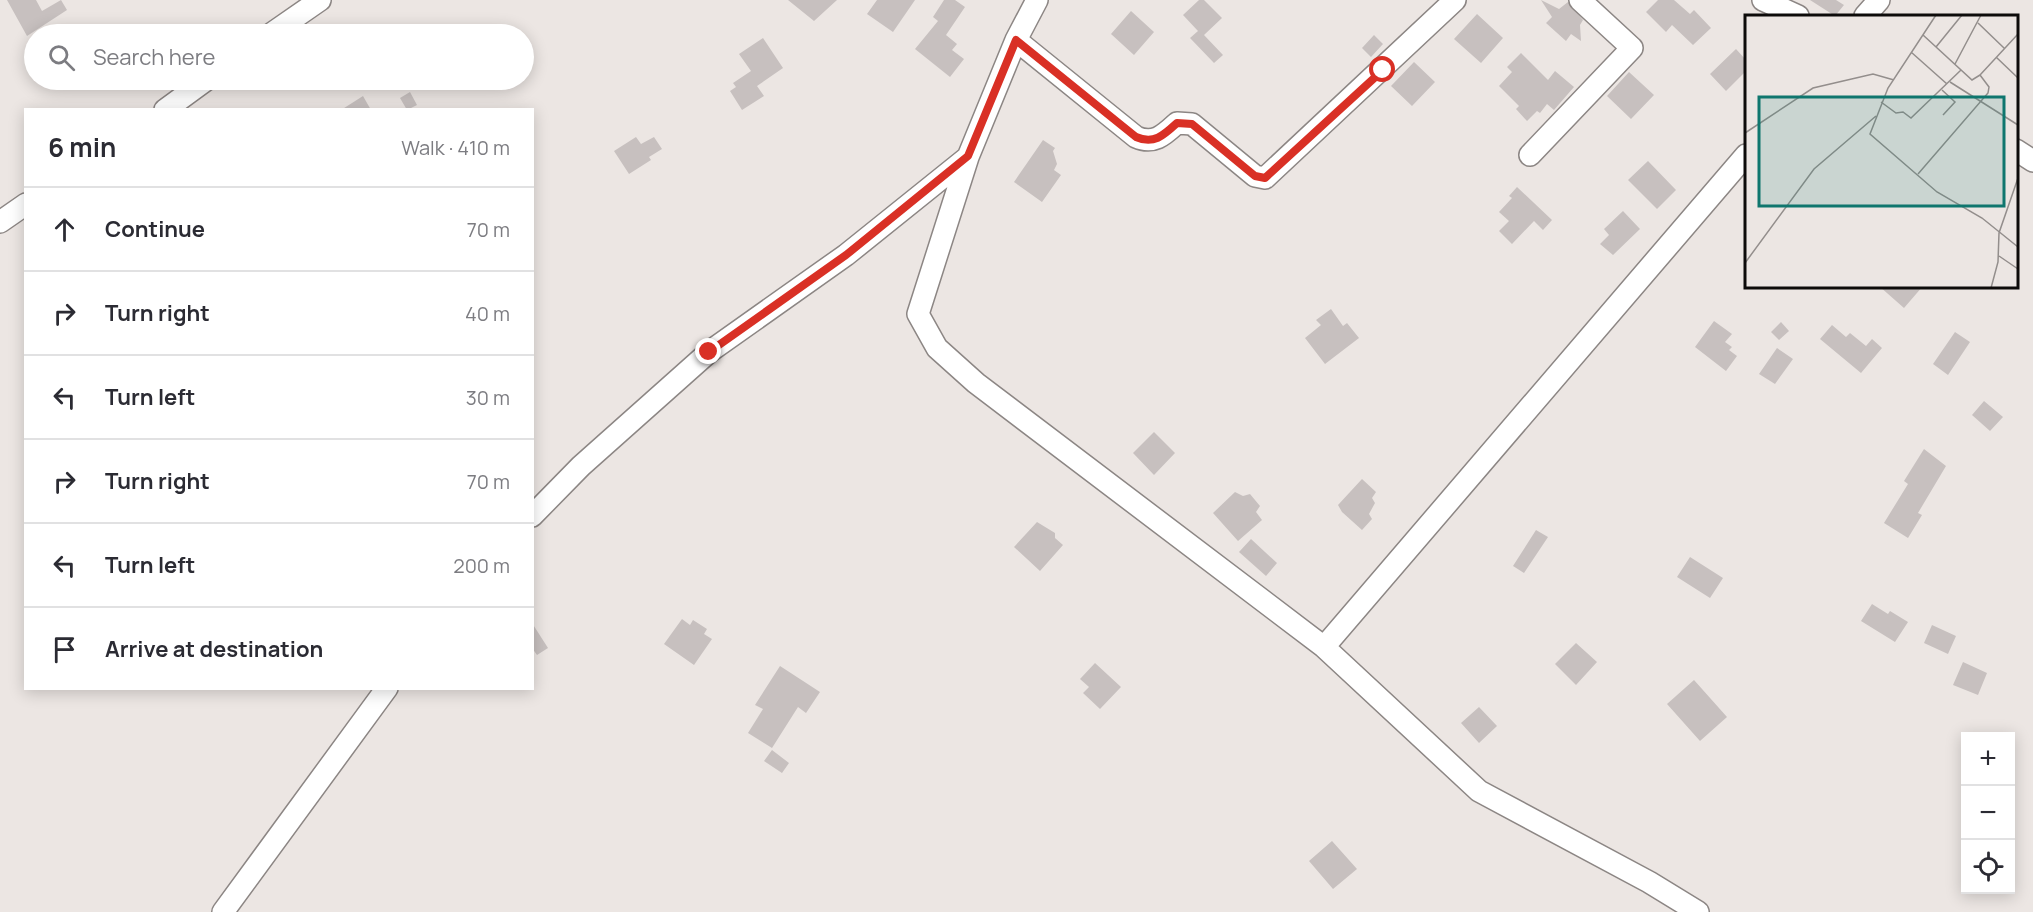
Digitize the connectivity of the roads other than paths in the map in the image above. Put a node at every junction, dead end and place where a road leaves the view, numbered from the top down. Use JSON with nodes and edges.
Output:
{"nodes":[{"id":1,"x":320,"y":0,"type":"edge"},
{"id":2,"x":1037,"y":0,"type":"edge"},
{"id":3,"x":1455,"y":0,"type":"edge"},
{"id":4,"x":1580,"y":0,"type":"edge"},
{"id":5,"x":1763,"y":0,"type":"edge"},
{"id":6,"x":1879,"y":0,"type":"edge"},
{"id":7,"x":1796,"y":15,"type":"edge"},
{"id":8,"x":1866,"y":15,"type":"edge"},
{"id":9,"x":285,"y":24,"type":"edge"},
{"id":10,"x":1016,"y":40,"type":"junction"},
{"id":11,"x":192,"y":90,"type":"edge"},
{"id":12,"x":168,"y":108,"type":"edge"},
{"id":13,"x":2018,"y":151,"type":"edge"},
{"id":14,"x":1530,"y":155,"type":"dead end"},
{"id":15,"x":968,"y":156,"type":"junction"},
{"id":16,"x":1745,"y":156,"type":"edge"},
{"id":17,"x":2033,"y":161,"type":"edge"},
{"id":18,"x":24,"y":205,"type":"edge"},
{"id":19,"x":0,"y":222,"type":"edge"},
{"id":20,"x":534,"y":514,"type":"edge"},
{"id":21,"x":1323,"y":647,"type":"junction"},
{"id":22,"x":386,"y":690,"type":"edge"},
{"id":23,"x":223,"y":912,"type":"edge"},
{"id":24,"x":1698,"y":912,"type":"edge"}],
"edges":[{"from":1,"to":9,"type":"street"},
{"from":2,"to":10,"type":"street"},
{"from":3,"to":10,"type":"street"},
{"from":4,"to":14,"type":"street"},
{"from":5,"to":7,"type":"street"},
{"from":6,"to":8,"type":"street"},
{"from":10,"to":15,"type":"street"},
{"from":11,"to":12,"type":"street"},
{"from":13,"to":17,"type":"street"},
{"from":15,"to":20,"type":"street"},
{"from":15,"to":21,"type":"street"},
{"from":16,"to":21,"type":"street"},
{"from":18,"to":19,"type":"street"},
{"from":21,"to":24,"type":"street"},
{"from":22,"to":23,"type":"street"}]}
